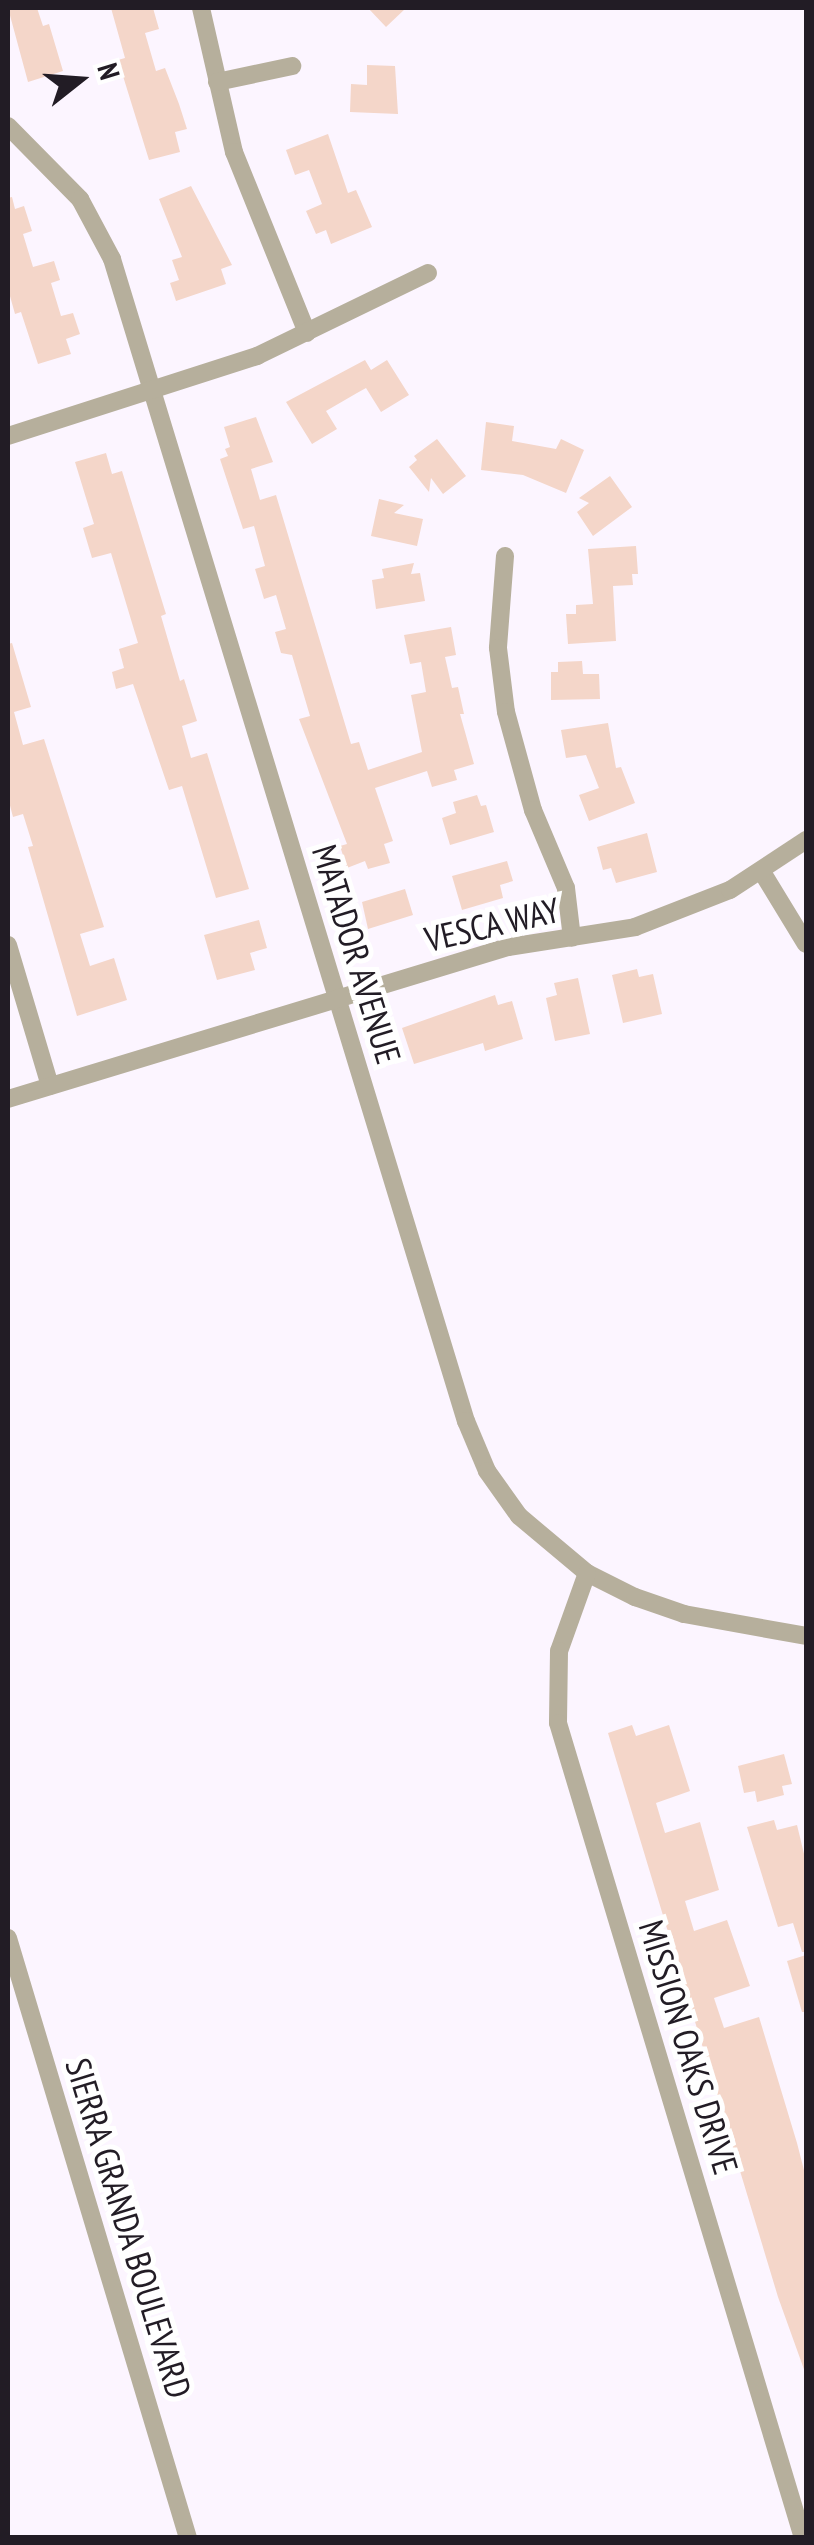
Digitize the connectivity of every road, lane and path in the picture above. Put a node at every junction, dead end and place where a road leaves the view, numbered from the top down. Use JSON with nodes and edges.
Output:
{"nodes":[{"id":1,"x":201,"y":8,"type":"edge"},
{"id":2,"x":292,"y":66,"type":"dead end"},
{"id":3,"x":217,"y":82,"type":"junction"},
{"id":4,"x":8,"y":126,"type":"edge"},
{"id":5,"x":428,"y":273,"type":"dead end"},
{"id":6,"x":307,"y":332,"type":"junction"},
{"id":7,"x":156,"y":391,"type":"junction"},
{"id":8,"x":8,"y":436,"type":"edge"},
{"id":9,"x":505,"y":556,"type":"dead end"},
{"id":10,"x":806,"y":840,"type":"edge"},
{"id":11,"x":762,"y":872,"type":"junction"},
{"id":12,"x":572,"y":938,"type":"junction"},
{"id":13,"x":8,"y":944,"type":"edge"},
{"id":14,"x":806,"y":944,"type":"edge"},
{"id":15,"x":336,"y":996,"type":"junction"},
{"id":16,"x":50,"y":1086,"type":"junction"},
{"id":17,"x":8,"y":1098,"type":"edge"},
{"id":18,"x":587,"y":1573,"type":"junction"},
{"id":19,"x":806,"y":1636,"type":"edge"},
{"id":20,"x":8,"y":1938,"type":"edge"},
{"id":21,"x":188,"y":2538,"type":"edge"},
{"id":22,"x":802,"y":2538,"type":"edge"}],
"edges":[{"from":1,"to":3,"type":"street"},
{"from":2,"to":3,"type":"street"},
{"from":3,"to":6,"type":"street"},
{"from":4,"to":7,"type":"street","name":"MATADOR AVENUE"},
{"from":5,"to":6,"type":"street"},
{"from":6,"to":7,"type":"street"},
{"from":7,"to":8,"type":"street"},
{"from":7,"to":15,"type":"street","name":"MATADOR AVENUE"},
{"from":9,"to":12,"type":"street"},
{"from":10,"to":11,"type":"street","name":"VESCA WAY"},
{"from":11,"to":12,"type":"street","name":"VESCA WAY"},
{"from":11,"to":14,"type":"street"},
{"from":12,"to":15,"type":"street","name":"VESCA WAY"},
{"from":13,"to":16,"type":"street"},
{"from":15,"to":16,"type":"street","name":"VESCA WAY"},
{"from":15,"to":18,"type":"street","name":"MATADOR AVENUE"},
{"from":16,"to":17,"type":"street","name":"VESCA WAY"},
{"from":18,"to":19,"type":"street","name":"MATADOR AVENUE"},
{"from":18,"to":22,"type":"street","name":"MISSION OAKS DRIVE"},
{"from":20,"to":21,"type":"street","name":"SIERRA GRANDA BOULEVARD"}]}
